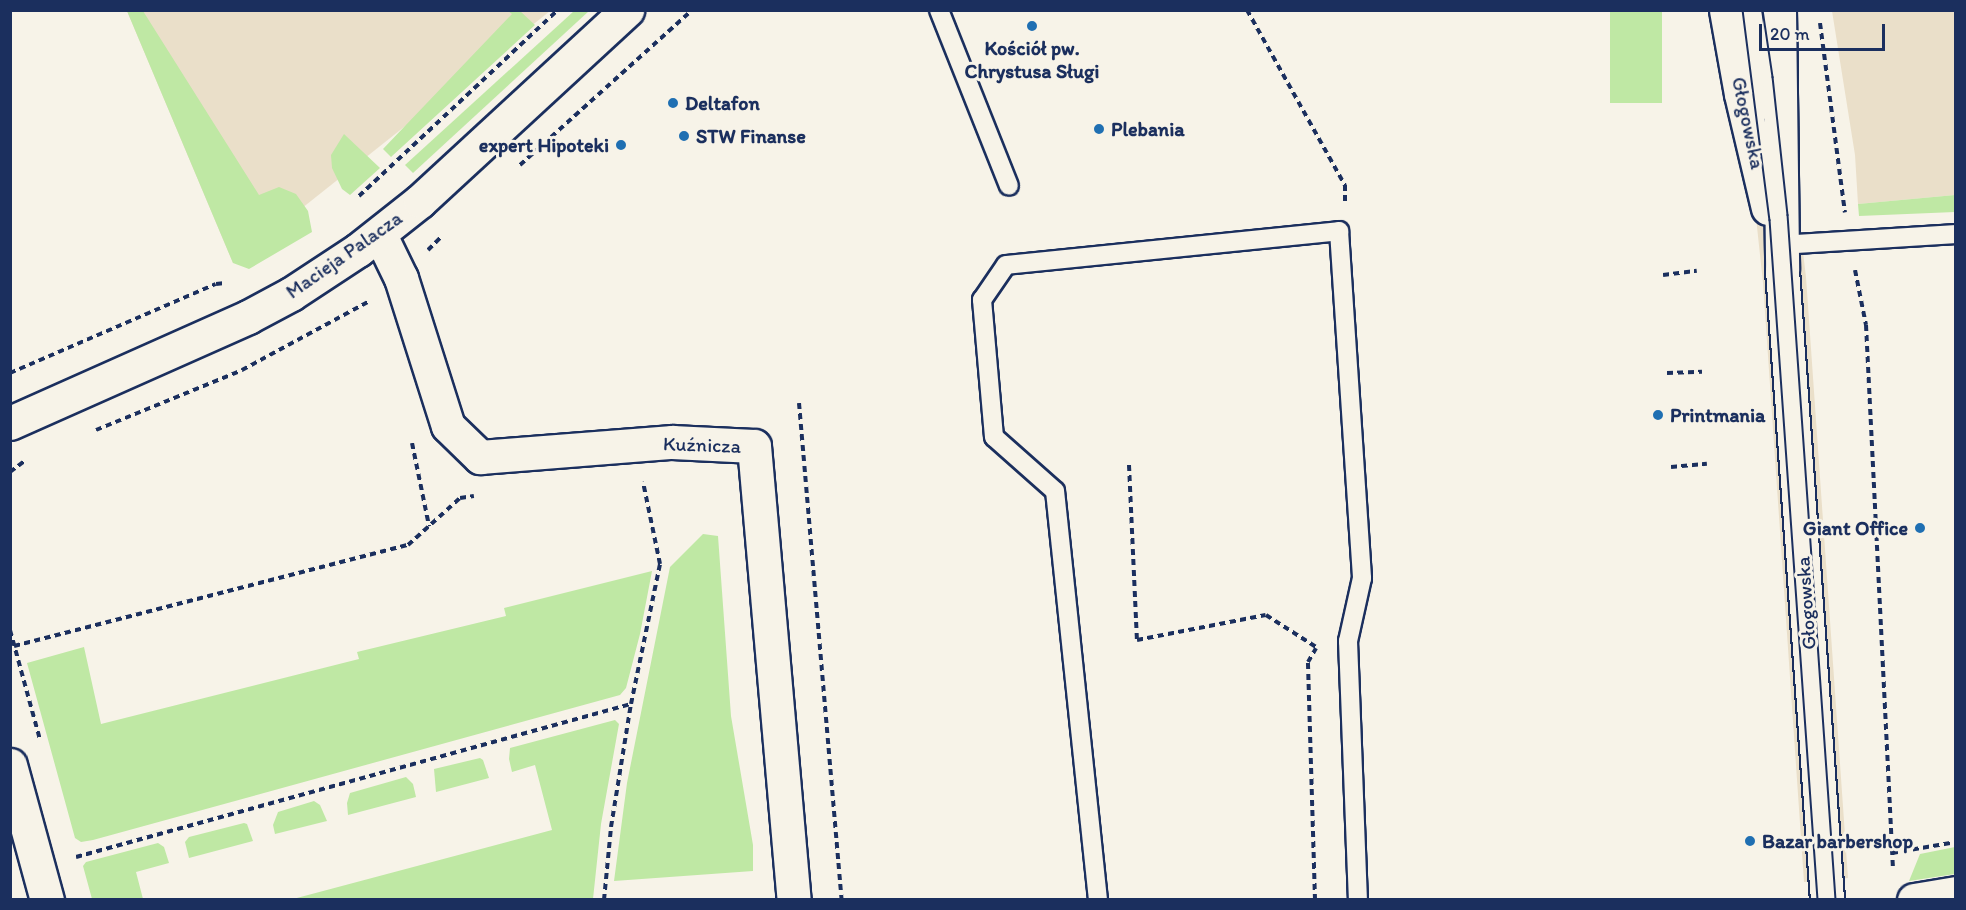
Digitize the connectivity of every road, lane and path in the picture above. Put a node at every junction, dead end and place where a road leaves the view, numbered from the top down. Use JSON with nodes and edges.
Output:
{"nodes":[{"id":1,"x":558,"y":10,"type":"edge"},
{"id":2,"x":627,"y":10,"type":"edge"},
{"id":3,"x":692,"y":10,"type":"edge"},
{"id":4,"x":939,"y":10,"type":"edge"},
{"id":5,"x":1726,"y":10,"type":"edge"},
{"id":6,"x":1752,"y":10,"type":"edge"},
{"id":7,"x":1779,"y":10,"type":"edge"},
{"id":8,"x":1820,"y":22,"type":"dead end"},
{"id":9,"x":518,"y":167,"type":"dead end"},
{"id":10,"x":1009,"y":186,"type":"dead end"},
{"id":11,"x":354,"y":201,"type":"dead end"},
{"id":12,"x":1956,"y":234,"type":"edge"},
{"id":13,"x":380,"y":235,"type":"junction"},
{"id":14,"x":1849,"y":239,"type":"junction"},
{"id":15,"x":1782,"y":257,"type":"junction"},
{"id":16,"x":1697,"y":271,"type":"dead end"},
{"id":17,"x":1663,"y":275,"type":"dead end"},
{"id":18,"x":234,"y":282,"type":"dead end"},
{"id":19,"x":1702,"y":372,"type":"dead end"},
{"id":20,"x":10,"y":373,"type":"edge"},
{"id":21,"x":1667,"y":373,"type":"dead end"},
{"id":22,"x":799,"y":404,"type":"dead end"},
{"id":23,"x":10,"y":423,"type":"edge"},
{"id":24,"x":1707,"y":464,"type":"dead end"},
{"id":25,"x":1129,"y":465,"type":"dead end"},
{"id":26,"x":1671,"y":467,"type":"dead end"},
{"id":27,"x":632,"y":483,"type":"dead end"},
{"id":28,"x":483,"y":496,"type":"dead end"},
{"id":29,"x":14,"y":646,"type":"dead end"},
{"id":30,"x":1316,"y":647,"type":"dead end"},
{"id":31,"x":631,"y":704,"type":"junction"},
{"id":32,"x":10,"y":765,"type":"edge"},
{"id":33,"x":1956,"y":842,"type":"edge"},
{"id":34,"x":1892,"y":853,"type":"junction"},
{"id":35,"x":72,"y":858,"type":"dead end"},
{"id":36,"x":1904,"y":888,"type":"edge"},
{"id":37,"x":1956,"y":893,"type":"edge"},
{"id":38,"x":47,"y":900,"type":"edge"},
{"id":39,"x":604,"y":900,"type":"edge"},
{"id":40,"x":794,"y":900,"type":"edge"},
{"id":41,"x":842,"y":900,"type":"edge"},
{"id":42,"x":1098,"y":900,"type":"edge"},
{"id":43,"x":1358,"y":900,"type":"edge"},
{"id":44,"x":1827,"y":900,"type":"edge"}],
"edges":[{"from":1,"to":11,"type":"path"},
{"from":2,"to":13,"type":"street","name":"Macieja Palacza"},
{"from":3,"to":9,"type":"path"},
{"from":4,"to":10,"type":"lane"},
{"from":5,"to":15,"type":"street","name":"Głogowska"},
{"from":6,"to":15,"type":"lane"},
{"from":7,"to":15,"type":"street","name":"Głogowska"},
{"from":8,"to":14,"type":"path"},
{"from":12,"to":14,"type":"lane"},
{"from":13,"to":23,"type":"street","name":"Macieja Palacza"},
{"from":13,"to":40,"type":"street","name":"Kuźnicza"},
{"from":14,"to":15,"type":"lane"},
{"from":14,"to":34,"type":"path"},
{"from":15,"to":44,"type":"street","name":"Głogowska"},
{"from":16,"to":17,"type":"path"},
{"from":18,"to":20,"type":"path"},
{"from":19,"to":21,"type":"path"},
{"from":22,"to":41,"type":"path"},
{"from":24,"to":26,"type":"path"},
{"from":25,"to":30,"type":"path"},
{"from":27,"to":31,"type":"path"},
{"from":28,"to":29,"type":"path"},
{"from":31,"to":35,"type":"path"},
{"from":31,"to":39,"type":"path"},
{"from":32,"to":38,"type":"street"},
{"from":33,"to":34,"type":"path"},
{"from":34,"to":36,"type":"path"},
{"from":36,"to":37,"type":"street"},
{"from":42,"to":43,"type":"lane"}]}
